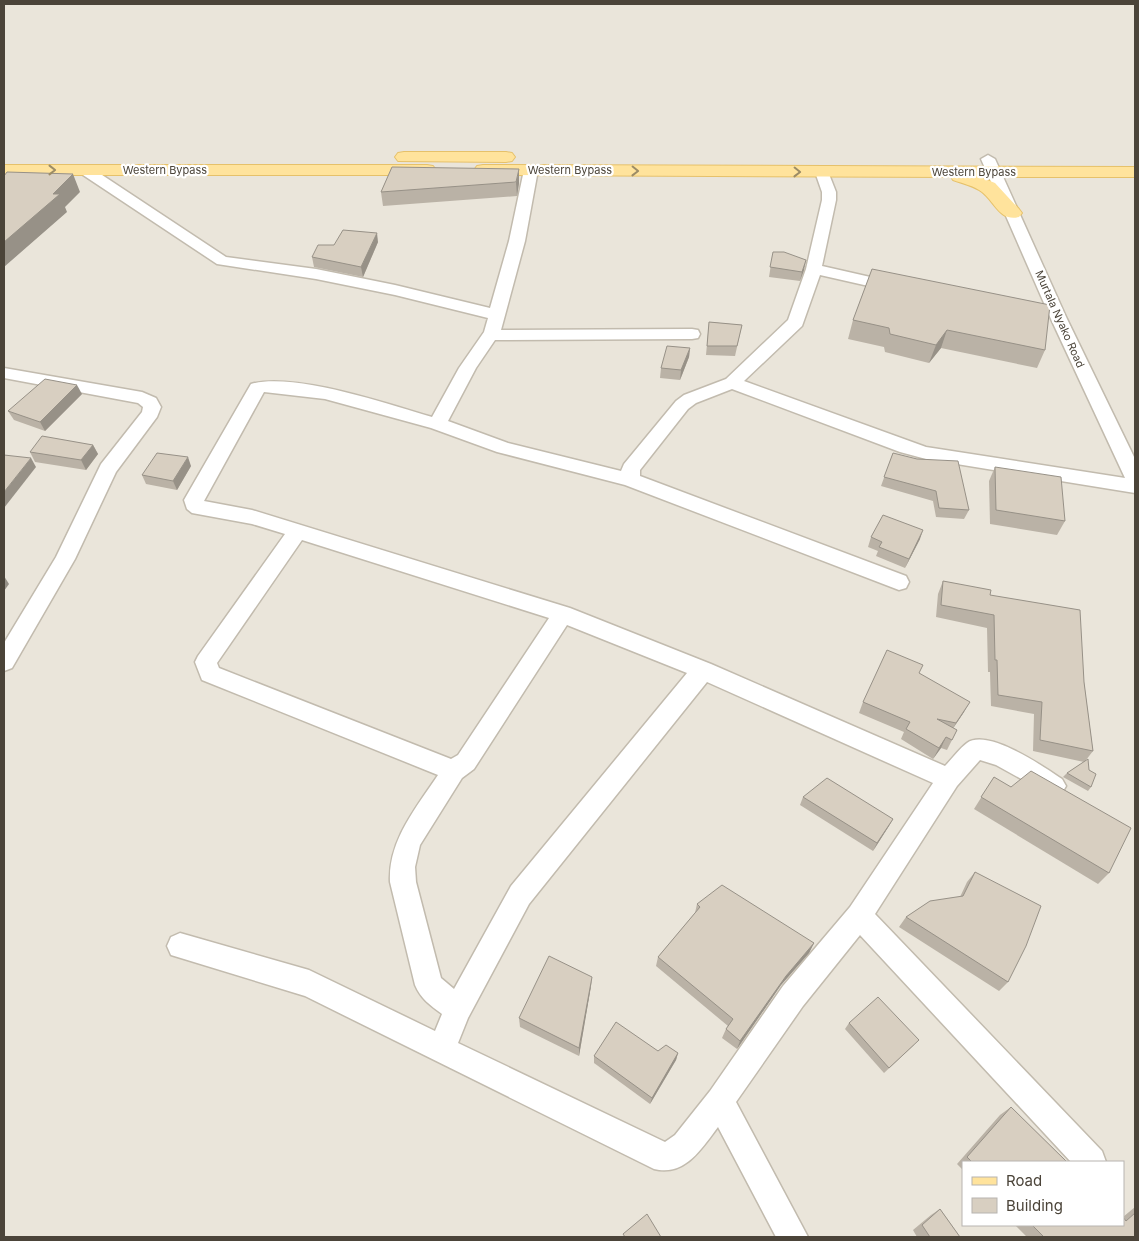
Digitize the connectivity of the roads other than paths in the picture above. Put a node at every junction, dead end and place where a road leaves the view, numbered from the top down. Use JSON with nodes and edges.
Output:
{"nodes":[{"id":1,"x":4,"y":157,"type":"edge"},
{"id":2,"x":1135,"y":159,"type":"edge"},
{"id":3,"x":991,"y":165,"type":"junction"},
{"id":4,"x":85,"y":170,"type":"junction"},
{"id":5,"x":531,"y":170,"type":"junction"},
{"id":6,"x":822,"y":172,"type":"junction"},
{"id":7,"x":940,"y":172,"type":"junction"},
{"id":8,"x":1037,"y":172,"type":"junction"},
{"id":9,"x":1135,"y":172,"type":"edge"},
{"id":10,"x":13,"y":174,"type":"edge"},
{"id":11,"x":1012,"y":212,"type":"junction"},
{"id":12,"x":814,"y":269,"type":"junction"},
{"id":13,"x":913,"y":291,"type":"edge"},
{"id":14,"x":497,"y":316,"type":"junction"},
{"id":15,"x":1040,"y":316,"type":"edge"},
{"id":16,"x":1059,"y":319,"type":"junction"},
{"id":17,"x":692,"y":334,"type":"dead end"},
{"id":18,"x":491,"y":335,"type":"junction"},
{"id":19,"x":4,"y":372,"type":"edge"},
{"id":20,"x":732,"y":383,"type":"junction"},
{"id":21,"x":437,"y":424,"type":"junction"},
{"id":22,"x":1135,"y":478,"type":"edge"},
{"id":23,"x":630,"y":480,"type":"junction"},
{"id":24,"x":1135,"y":486,"type":"edge"},
{"id":25,"x":298,"y":531,"type":"junction"},
{"id":26,"x":899,"y":582,"type":"dead end"},
{"id":27,"x":563,"y":614,"type":"junction"},
{"id":28,"x":4,"y":662,"type":"edge"},
{"id":29,"x":703,"y":670,"type":"junction"},
{"id":30,"x":454,"y":771,"type":"junction"},
{"id":31,"x":949,"y":779,"type":"junction"},
{"id":32,"x":1072,"y":797,"type":"edge"},
{"id":33,"x":859,"y":916,"type":"junction"},
{"id":34,"x":180,"y":946,"type":"dead end"},
{"id":35,"x":458,"y":1009,"type":"junction"},
{"id":36,"x":442,"y":1050,"type":"junction"},
{"id":37,"x":720,"y":1102,"type":"junction"},
{"id":38,"x":1091,"y":1161,"type":"edge"},
{"id":39,"x":793,"y":1237,"type":"edge"}],
"edges":[{"from":1,"to":3,"type":"main road","name":"Western Bypass"},
{"from":2,"to":3,"type":"main road","name":"Western Bypass"},
{"from":3,"to":7,"type":"main road","name":"Western Bypass"},
{"from":3,"to":8,"type":"main road","name":"Western Bypass"},
{"from":3,"to":11,"type":"street","name":"Murtala Nyako Road"},
{"from":4,"to":5,"type":"main road","name":"Western Bypass"},
{"from":10,"to":4,"type":"main road","name":"Western Bypass","one_way":true},
{"from":4,"to":14,"type":"street"},
{"from":5,"to":6,"type":"main road","name":"Western Bypass","one_way":true},
{"from":5,"to":14,"type":"street"},
{"from":6,"to":7,"type":"main road","name":"Western Bypass"},
{"from":6,"to":12,"type":"street"},
{"from":7,"to":11,"type":"main road"},
{"from":8,"to":9,"type":"main road","name":"Western Bypass"},
{"from":8,"to":11,"type":"main road"},
{"from":11,"to":16,"type":"street","name":"Murtala Nyako Road"},
{"from":12,"to":13,"type":"street"},
{"from":12,"to":20,"type":"street"},
{"from":14,"to":18,"type":"street"},
{"from":15,"to":16,"type":"street"},
{"from":16,"to":22,"type":"street","name":"Murtala Nyako Road"},
{"from":17,"to":18,"type":"street"},
{"from":18,"to":21,"type":"street"},
{"from":19,"to":28,"type":"street"},
{"from":20,"to":23,"type":"street"},
{"from":20,"to":24,"type":"street"},
{"from":21,"to":23,"type":"street"},
{"from":21,"to":25,"type":"street"},
{"from":23,"to":26,"type":"street"},
{"from":25,"to":27,"type":"street"},
{"from":25,"to":30,"type":"street"},
{"from":27,"to":29,"type":"street"},
{"from":27,"to":30,"type":"street"},
{"from":29,"to":31,"type":"street"},
{"from":29,"to":35,"type":"street"},
{"from":30,"to":35,"type":"street"},
{"from":31,"to":32,"type":"street"},
{"from":31,"to":33,"type":"street"},
{"from":33,"to":37,"type":"street"},
{"from":33,"to":38,"type":"street"},
{"from":34,"to":36,"type":"street"},
{"from":35,"to":36,"type":"street"},
{"from":36,"to":37,"type":"street"},
{"from":37,"to":39,"type":"street"}]}
